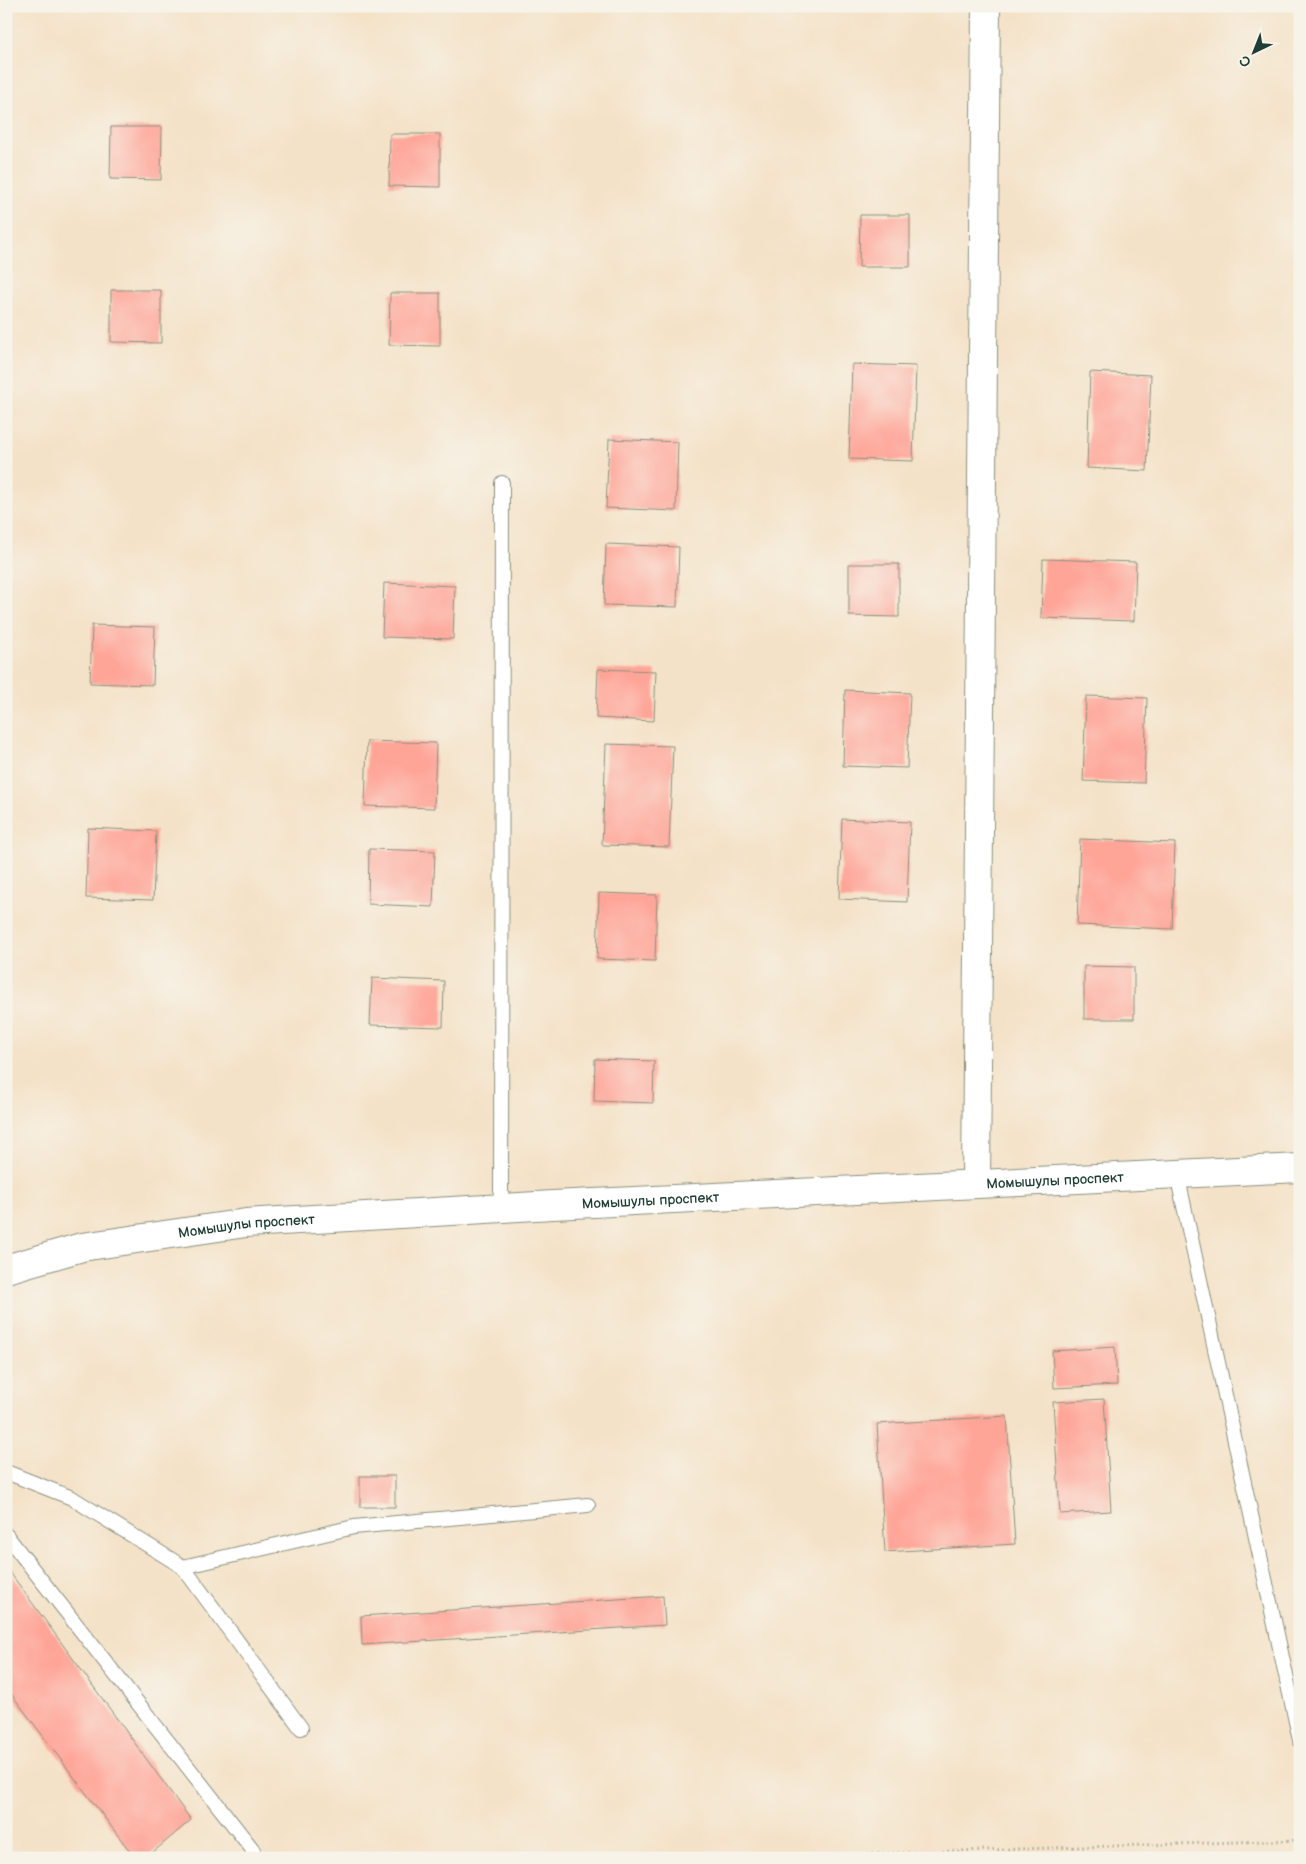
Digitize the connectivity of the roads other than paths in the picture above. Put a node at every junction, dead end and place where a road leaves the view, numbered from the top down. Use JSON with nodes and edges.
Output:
{"nodes":[{"id":1,"x":986,"y":6,"type":"edge"},
{"id":2,"x":502,"y":484,"type":"dead end"},
{"id":3,"x":1300,"y":1168,"type":"edge"},
{"id":4,"x":1176,"y":1174,"type":"junction"},
{"id":5,"x":976,"y":1184,"type":"junction"},
{"id":6,"x":502,"y":1208,"type":"junction"},
{"id":7,"x":6,"y":1269,"type":"edge"},
{"id":8,"x":6,"y":1472,"type":"edge"},
{"id":9,"x":588,"y":1505,"type":"dead end"},
{"id":10,"x":6,"y":1535,"type":"edge"},
{"id":11,"x":183,"y":1567,"type":"junction"},
{"id":12,"x":301,"y":1728,"type":"dead end"},
{"id":13,"x":1300,"y":1740,"type":"edge"},
{"id":14,"x":253,"y":1858,"type":"edge"}],
"edges":[{"from":1,"to":5,"type":"street"},
{"from":2,"to":6,"type":"lane"},
{"from":3,"to":4,"type":"street","name":"Момышулы проспект"},
{"from":4,"to":5,"type":"street","name":"Момышулы проспект"},
{"from":4,"to":13,"type":"lane"},
{"from":5,"to":6,"type":"street","name":"Момышулы проспект"},
{"from":6,"to":7,"type":"street","name":"Момышулы проспект"},
{"from":8,"to":11,"type":"lane"},
{"from":9,"to":11,"type":"lane"},
{"from":10,"to":14,"type":"lane"},
{"from":11,"to":12,"type":"lane"}]}
